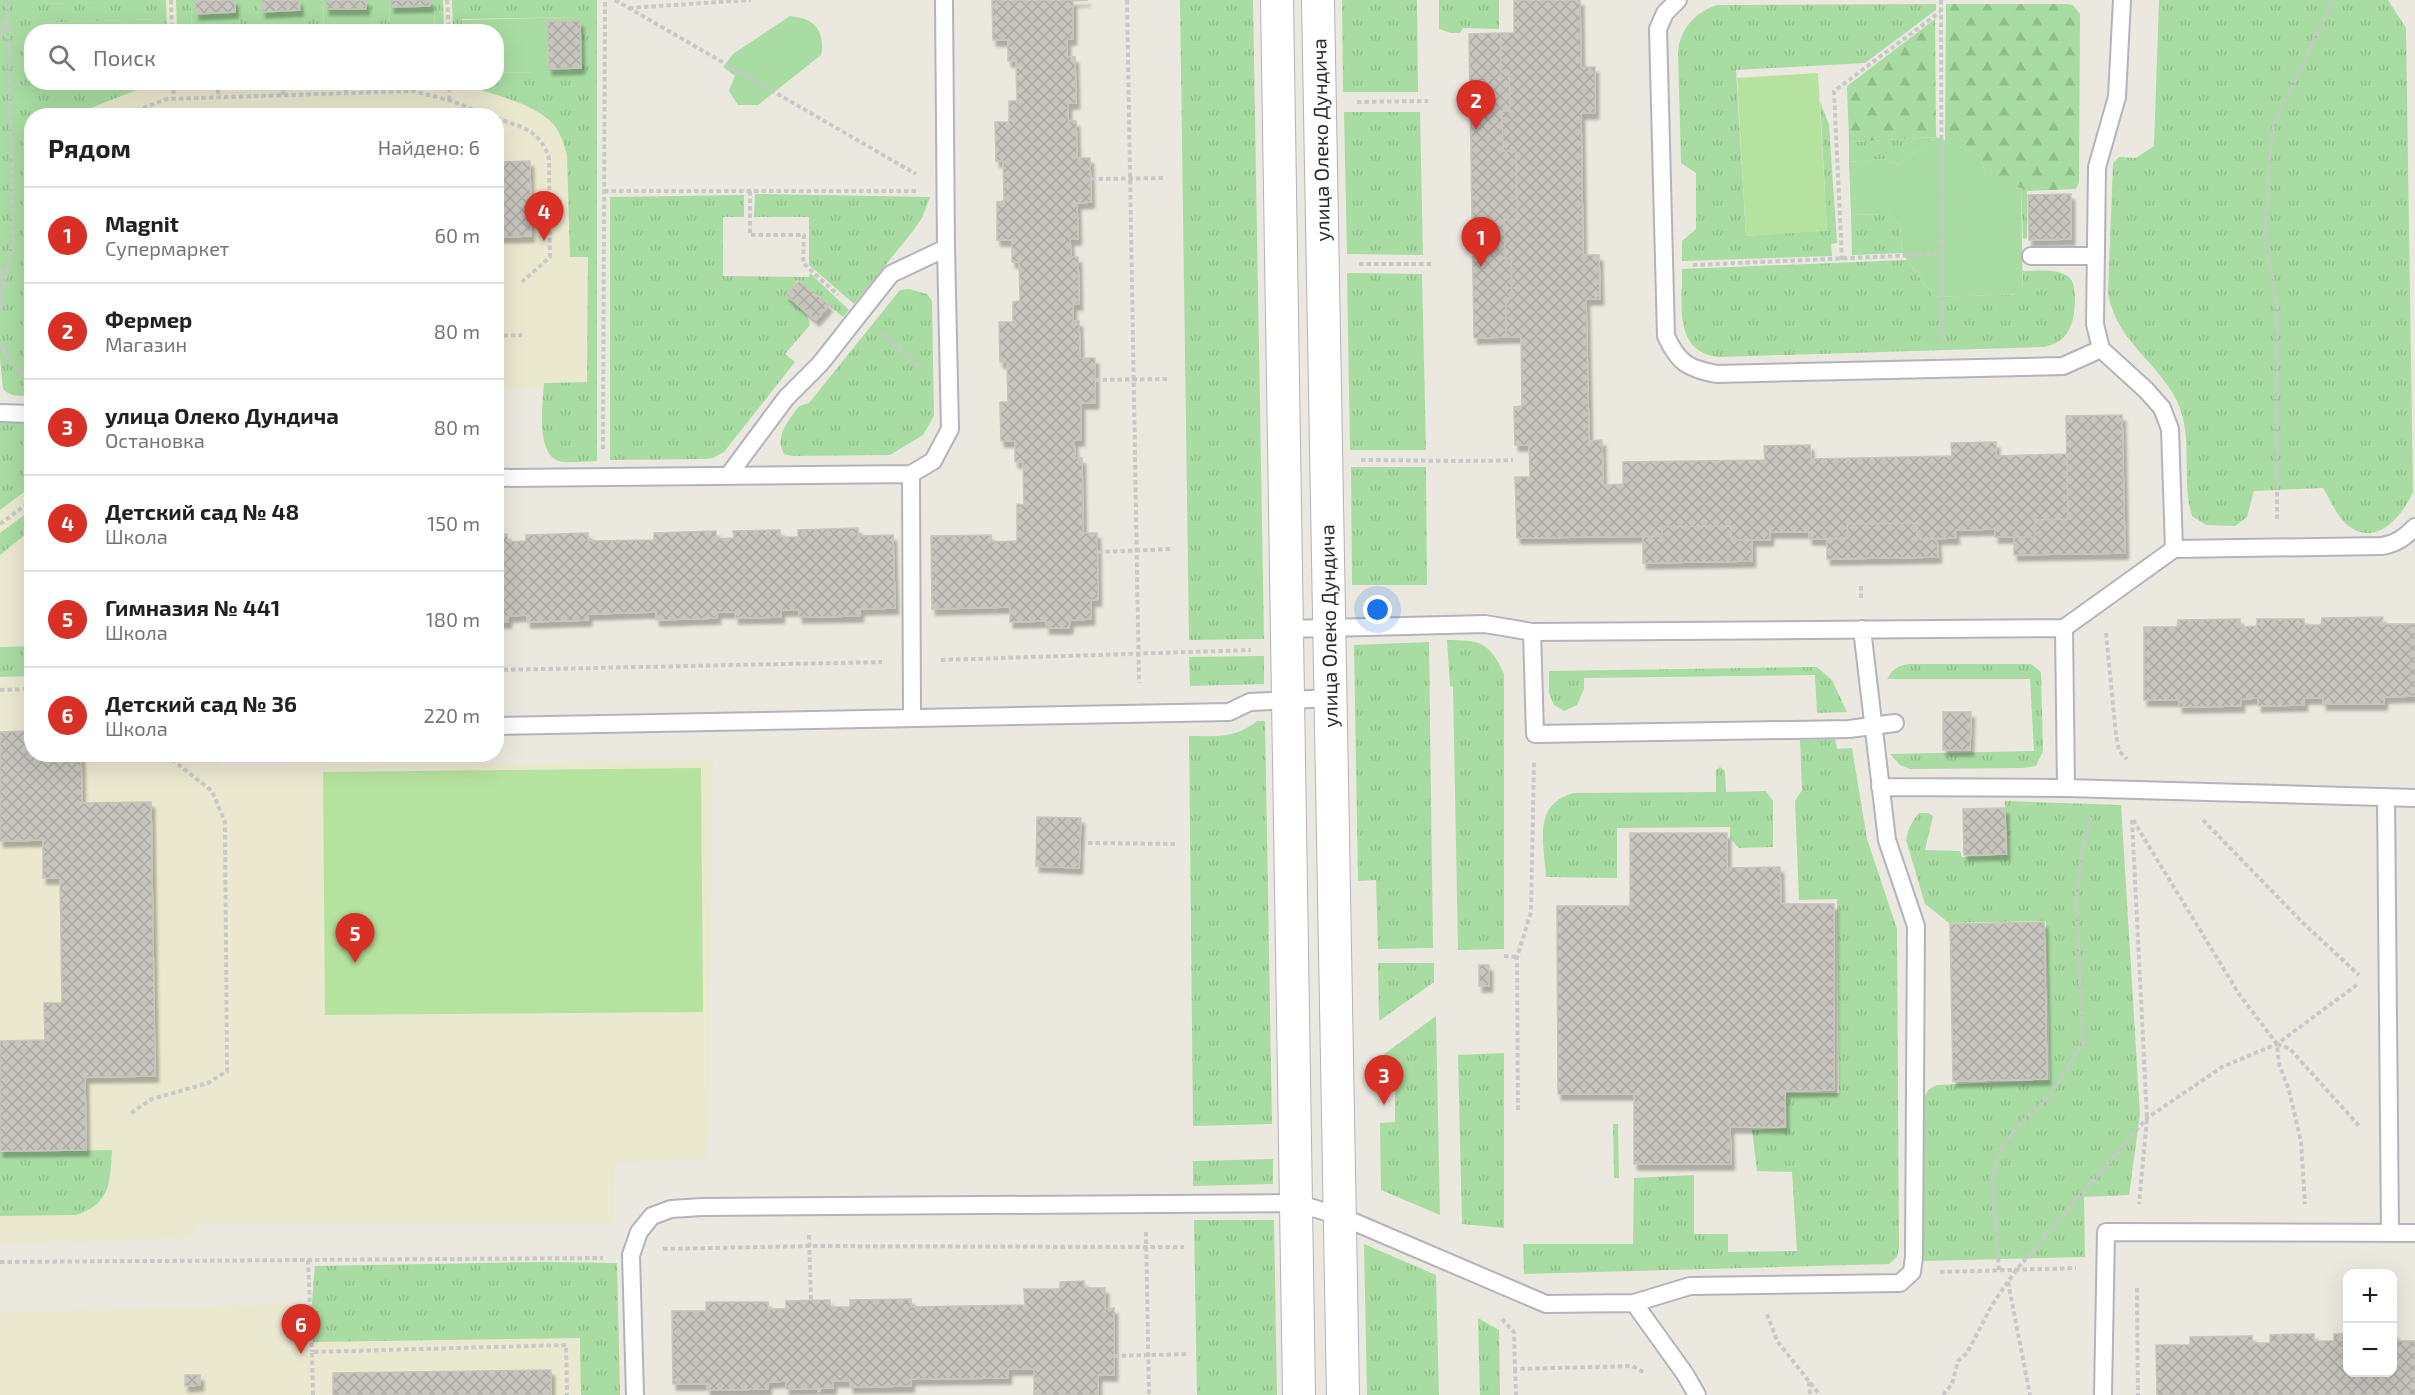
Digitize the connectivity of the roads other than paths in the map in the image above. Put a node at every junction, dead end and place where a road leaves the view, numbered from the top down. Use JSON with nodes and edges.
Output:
{"nodes":[{"id":1,"x":944,"y":0,"type":"edge"},
{"id":2,"x":1277,"y":0,"type":"edge"},
{"id":3,"x":1318,"y":0,"type":"edge"},
{"id":4,"x":1678,"y":0,"type":"edge"},
{"id":5,"x":2122,"y":0,"type":"edge"},
{"id":6,"x":946,"y":248,"type":"junction"},
{"id":7,"x":2031,"y":256,"type":"dead end"},
{"id":8,"x":2096,"y":256,"type":"junction"},
{"id":9,"x":2101,"y":349,"type":"junction"},
{"id":10,"x":0,"y":413,"type":"edge"},
{"id":11,"x":24,"y":414,"type":"edge"},
{"id":12,"x":911,"y":474,"type":"junction"},
{"id":13,"x":728,"y":476,"type":"junction"},
{"id":14,"x":504,"y":478,"type":"edge"},
{"id":15,"x":2415,"y":527,"type":"edge"},
{"id":16,"x":2174,"y":549,"type":"junction"},
{"id":17,"x":1329,"y":628,"type":"junction"},
{"id":18,"x":2064,"y":628,"type":"junction"},
{"id":19,"x":1287,"y":629,"type":"junction"},
{"id":20,"x":1862,"y":629,"type":"junction"},
{"id":21,"x":1532,"y":632,"type":"junction"},
{"id":22,"x":1330,"y":698,"type":"junction"},
{"id":23,"x":1288,"y":700,"type":"junction"},
{"id":24,"x":912,"y":718,"type":"junction"},
{"id":25,"x":1895,"y":723,"type":"dead end"},
{"id":26,"x":1872,"y":724,"type":"junction"},
{"id":27,"x":504,"y":726,"type":"edge"},
{"id":28,"x":1880,"y":787,"type":"junction"},
{"id":29,"x":2066,"y":788,"type":"junction"},
{"id":30,"x":2386,"y":797,"type":"junction"},
{"id":31,"x":2415,"y":798,"type":"edge"},
{"id":32,"x":1296,"y":1203,"type":"junction"},
{"id":33,"x":1340,"y":1216,"type":"junction"},
{"id":34,"x":2390,"y":1232,"type":"junction"},
{"id":35,"x":2415,"y":1233,"type":"edge"},
{"id":36,"x":1634,"y":1303,"type":"junction"},
{"id":37,"x":635,"y":1395,"type":"edge"},
{"id":38,"x":1299,"y":1395,"type":"edge"},
{"id":39,"x":1343,"y":1395,"type":"edge"},
{"id":40,"x":1697,"y":1395,"type":"edge"},
{"id":41,"x":2103,"y":1395,"type":"edge"}],
"edges":[{"from":1,"to":6,"type":"lane"},
{"from":2,"to":19,"type":"street"},
{"from":3,"to":17,"type":"street","name":"улица Олеко Дундича"},
{"from":4,"to":9,"type":"lane"},
{"from":5,"to":8,"type":"lane"},
{"from":6,"to":12,"type":"lane"},
{"from":6,"to":13,"type":"lane"},
{"from":7,"to":8,"type":"lane"},
{"from":8,"to":9,"type":"lane"},
{"from":9,"to":16,"type":"lane"},
{"from":10,"to":11,"type":"lane"},
{"from":12,"to":13,"type":"lane"},
{"from":12,"to":24,"type":"lane"},
{"from":13,"to":14,"type":"lane"},
{"from":15,"to":16,"type":"lane"},
{"from":16,"to":18,"type":"lane"},
{"from":17,"to":19,"type":"lane"},
{"from":17,"to":21,"type":"lane"},
{"from":17,"to":22,"type":"street","name":"улица Олеко Дундича"},
{"from":18,"to":20,"type":"lane"},
{"from":18,"to":29,"type":"lane"},
{"from":19,"to":23,"type":"street"},
{"from":20,"to":21,"type":"lane"},
{"from":20,"to":26,"type":"lane"},
{"from":21,"to":26,"type":"lane"},
{"from":22,"to":23,"type":"lane"},
{"from":22,"to":33,"type":"street","name":"улица Олеко Дундича"},
{"from":23,"to":24,"type":"lane"},
{"from":23,"to":32,"type":"street"},
{"from":24,"to":27,"type":"lane"},
{"from":25,"to":26,"type":"lane"},
{"from":26,"to":28,"type":"lane"},
{"from":28,"to":29,"type":"lane"},
{"from":28,"to":36,"type":"lane"},
{"from":29,"to":30,"type":"lane"},
{"from":30,"to":31,"type":"lane"},
{"from":30,"to":34,"type":"lane"},
{"from":32,"to":33,"type":"lane"},
{"from":32,"to":37,"type":"lane"},
{"from":32,"to":38,"type":"street"},
{"from":33,"to":36,"type":"lane"},
{"from":33,"to":39,"type":"street","name":"улица Олеко Дундича"},
{"from":34,"to":35,"type":"lane"},
{"from":34,"to":41,"type":"lane"},
{"from":36,"to":40,"type":"lane"}]}
